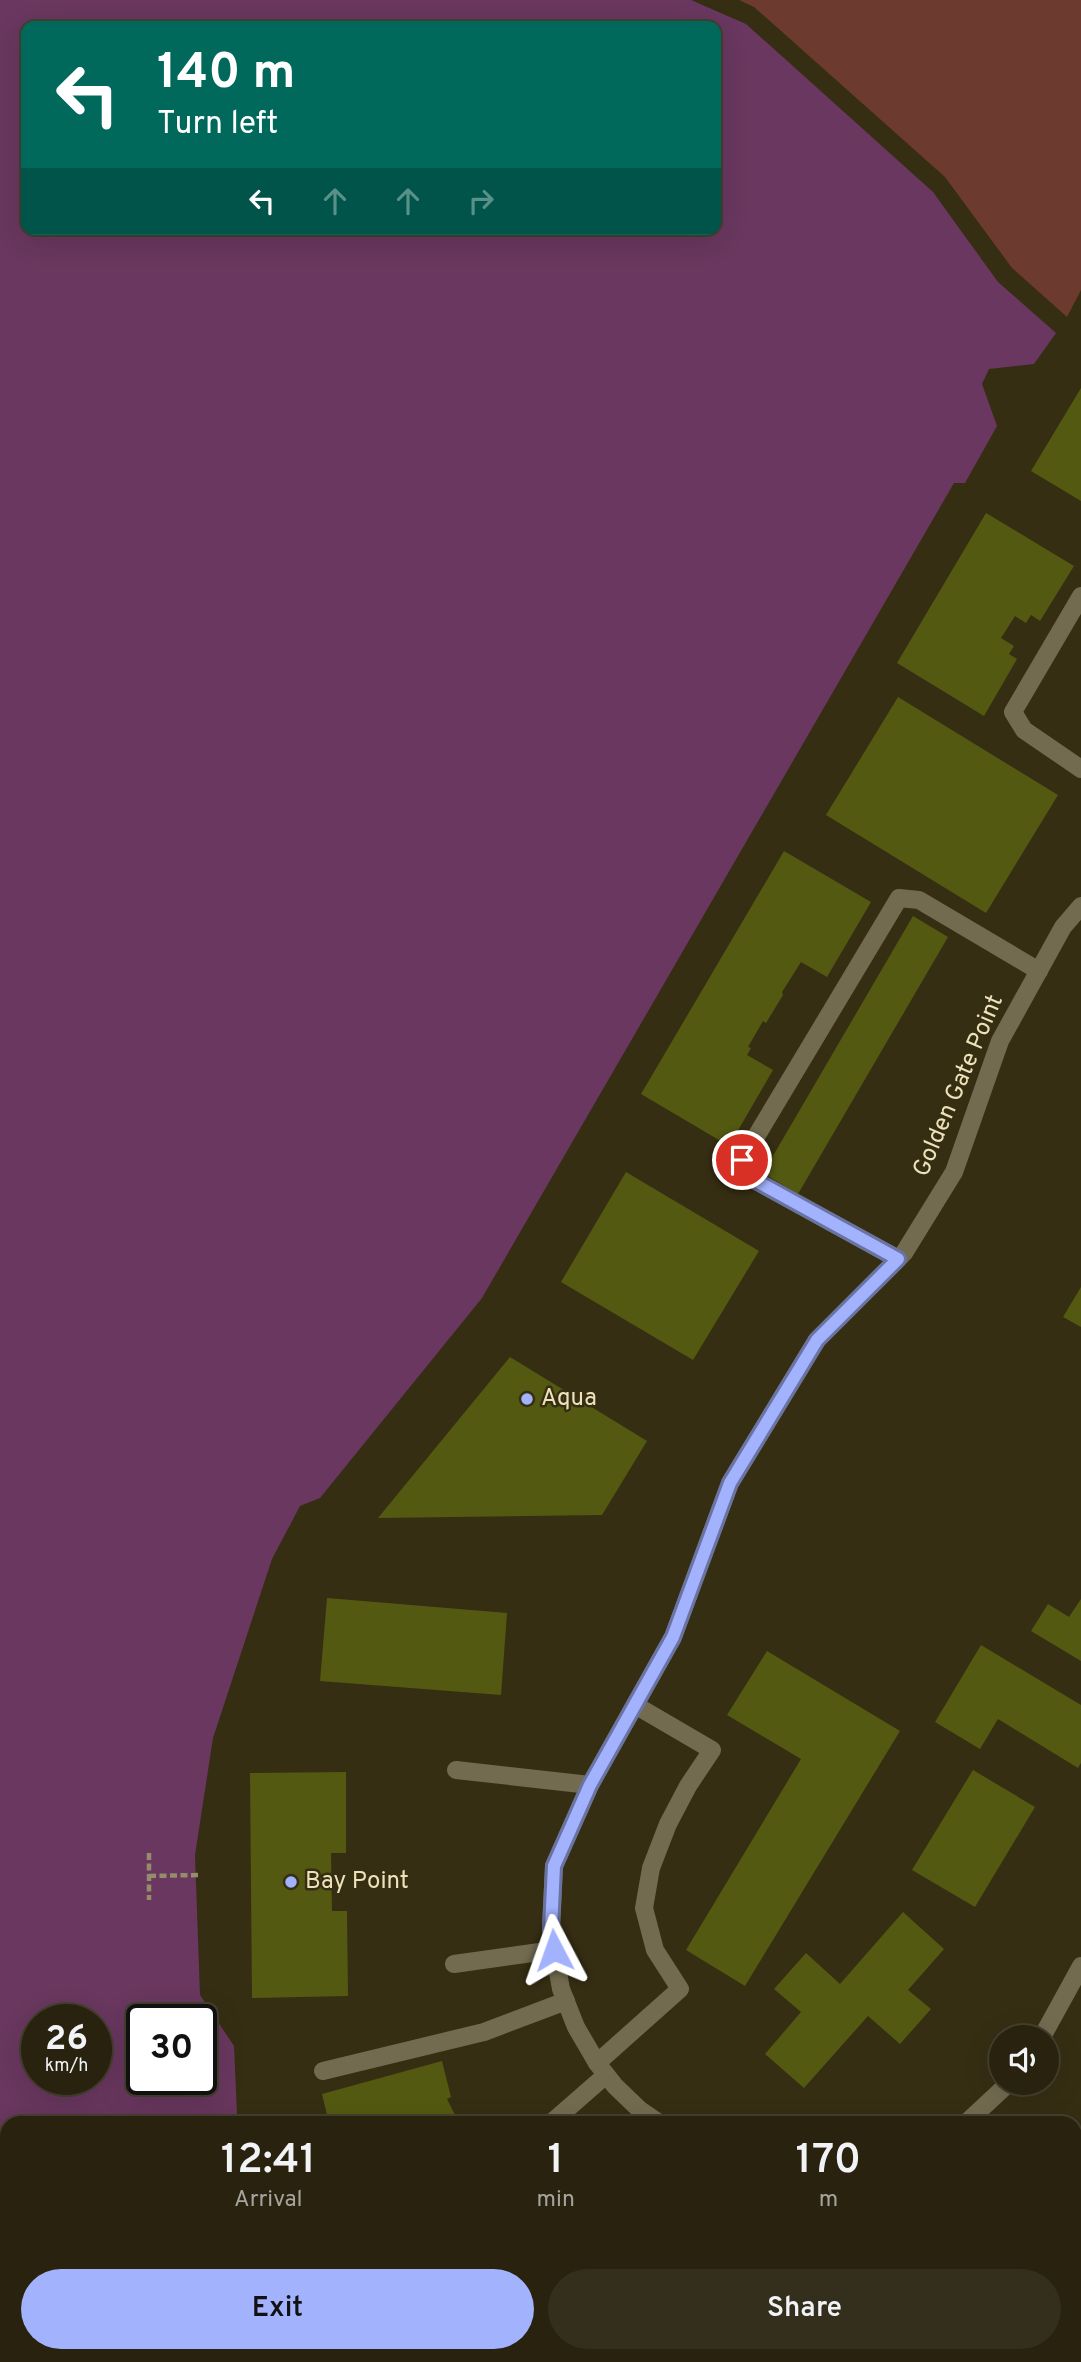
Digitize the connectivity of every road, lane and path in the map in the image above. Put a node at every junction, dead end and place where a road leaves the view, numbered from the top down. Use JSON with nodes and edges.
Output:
{"nodes":[{"id":1,"x":1081,"y":596,"type":"edge"},
{"id":2,"x":1081,"y":769,"type":"edge"},
{"id":3,"x":1081,"y":906,"type":"edge"},
{"id":4,"x":1039,"y":971,"type":"junction"},
{"id":5,"x":898,"y":1259,"type":"junction"},
{"id":6,"x":635,"y":1705,"type":"junction"},
{"id":7,"x":456,"y":1770,"type":"dead end"},
{"id":8,"x":590,"y":1785,"type":"junction"},
{"id":9,"x":149,"y":1853,"type":"dead end"},
{"id":10,"x":149,"y":1875,"type":"junction"},
{"id":11,"x":198,"y":1875,"type":"dead end"},
{"id":12,"x":149,"y":1900,"type":"dead end"},
{"id":13,"x":554,"y":1950,"type":"junction"},
{"id":14,"x":454,"y":1964,"type":"dead end"},
{"id":15,"x":1081,"y":1966,"type":"edge"},
{"id":16,"x":566,"y":2001,"type":"junction"},
{"id":17,"x":1049,"y":2025,"type":"edge"},
{"id":18,"x":601,"y":2069,"type":"junction"},
{"id":19,"x":323,"y":2071,"type":"dead end"},
{"id":20,"x":996,"y":2095,"type":"edge"},
{"id":21,"x":557,"y":2116,"type":"edge"},
{"id":22,"x":649,"y":2116,"type":"edge"},
{"id":23,"x":974,"y":2116,"type":"edge"}],
"edges":[{"from":1,"to":2,"type":"street"},
{"from":3,"to":4,"type":"street","name":"Golden Gate Point"},
{"from":4,"to":5,"type":"street","name":"Golden Gate Point"},
{"from":4,"to":5,"type":"street"},
{"from":5,"to":6,"type":"street","name":"Golden Gate Point"},
{"from":6,"to":8,"type":"street","name":"Golden Gate Point"},
{"from":6,"to":18,"type":"street"},
{"from":7,"to":8,"type":"street"},
{"from":8,"to":13,"type":"street","name":"Golden Gate Point"},
{"from":9,"to":10,"type":"path"},
{"from":10,"to":11,"type":"path"},
{"from":10,"to":12,"type":"path"},
{"from":13,"to":14,"type":"street"},
{"from":13,"to":16,"type":"street","name":"Golden Gate Point"},
{"from":15,"to":17,"type":"street"},
{"from":16,"to":18,"type":"street","name":"Golden Gate Point"},
{"from":16,"to":19,"type":"street"},
{"from":18,"to":21,"type":"street"},
{"from":18,"to":22,"type":"street","name":"Golden Gate Point"},
{"from":20,"to":23,"type":"street"}]}
